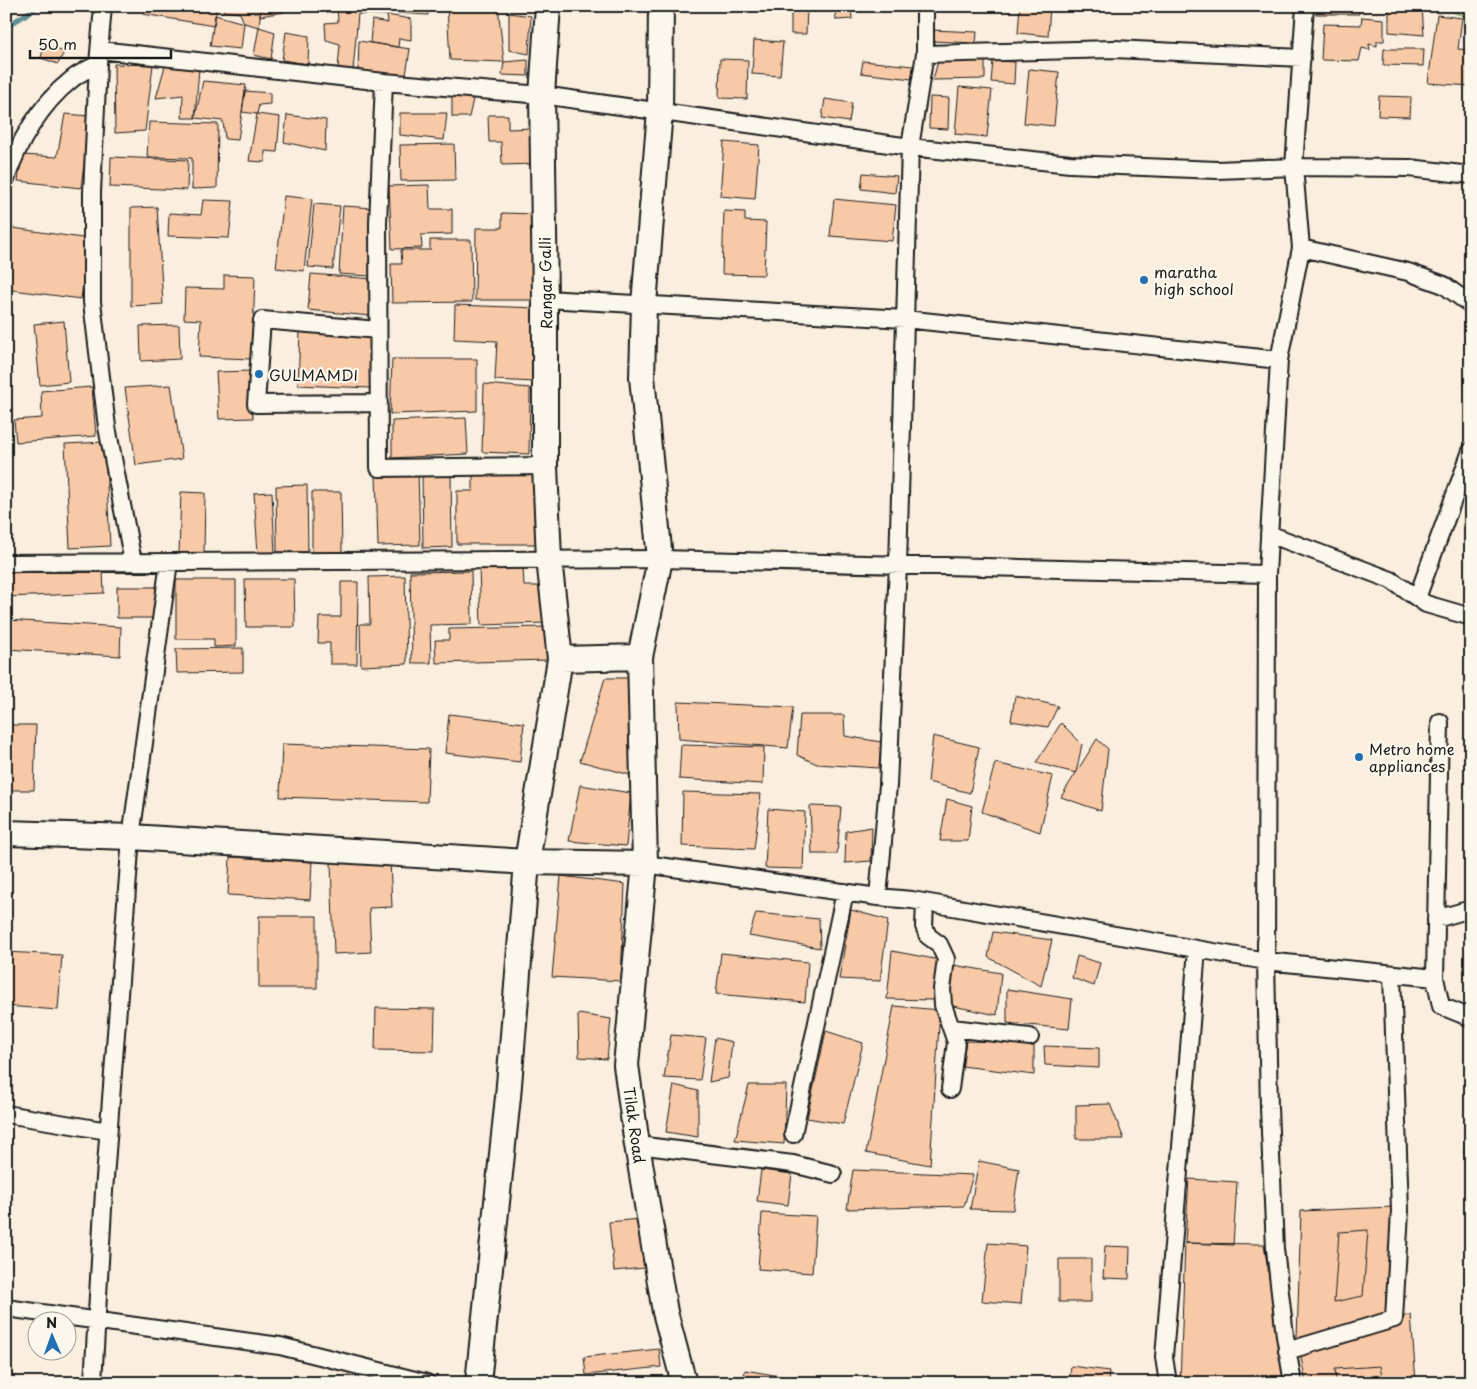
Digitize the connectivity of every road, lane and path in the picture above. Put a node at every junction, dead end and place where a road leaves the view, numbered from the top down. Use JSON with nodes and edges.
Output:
{"nodes":[{"id":1,"x":103,"y":6,"type":"edge"},
{"id":2,"x":548,"y":6,"type":"edge"},
{"id":3,"x":661,"y":6,"type":"edge"},
{"id":4,"x":925,"y":6,"type":"edge"},
{"id":5,"x":1304,"y":6,"type":"edge"},
{"id":6,"x":925,"y":54,"type":"junction"},
{"id":7,"x":99,"y":57,"type":"junction"},
{"id":8,"x":1302,"y":58,"type":"junction"},
{"id":9,"x":384,"y":82,"type":"junction"},
{"id":10,"x":542,"y":95,"type":"junction"},
{"id":11,"x":660,"y":111,"type":"junction"},
{"id":12,"x":910,"y":146,"type":"junction"},
{"id":13,"x":1294,"y":168,"type":"junction"},
{"id":14,"x":1471,"y":175,"type":"edge"},
{"id":15,"x":6,"y":179,"type":"edge"},
{"id":16,"x":1302,"y":248,"type":"junction"},
{"id":17,"x":545,"y":299,"type":"junction"},
{"id":18,"x":644,"y":304,"type":"junction"},
{"id":19,"x":1471,"y":305,"type":"edge"},
{"id":20,"x":905,"y":319,"type":"junction"},
{"id":21,"x":378,"y":330,"type":"junction"},
{"id":22,"x":1278,"y":360,"type":"junction"},
{"id":23,"x":379,"y":403,"type":"junction"},
{"id":24,"x":1471,"y":451,"type":"edge"},
{"id":25,"x":545,"y":466,"type":"junction"},
{"id":26,"x":1269,"y":534,"type":"junction"},
{"id":27,"x":549,"y":559,"type":"junction"},
{"id":28,"x":660,"y":559,"type":"junction"},
{"id":29,"x":133,"y":562,"type":"junction"},
{"id":30,"x":169,"y":562,"type":"junction"},
{"id":31,"x":6,"y":563,"type":"edge"},
{"id":32,"x":898,"y":565,"type":"junction"},
{"id":33,"x":1267,"y":574,"type":"junction"},
{"id":34,"x":1417,"y":598,"type":"junction"},
{"id":35,"x":1471,"y":617,"type":"edge"},
{"id":36,"x":640,"y":657,"type":"junction"},
{"id":37,"x":560,"y":659,"type":"junction"},
{"id":38,"x":1440,"y":722,"type":"dead end"},
{"id":39,"x":6,"y":833,"type":"edge"},
{"id":40,"x":131,"y":837,"type":"junction"},
{"id":41,"x":527,"y":862,"type":"junction"},
{"id":42,"x":645,"y":864,"type":"junction"},
{"id":43,"x":845,"y":892,"type":"junction"},
{"id":44,"x":878,"y":897,"type":"junction"},
{"id":45,"x":925,"y":903,"type":"junction"},
{"id":46,"x":1471,"y":909,"type":"edge"},
{"id":47,"x":1436,"y":919,"type":"junction"},
{"id":48,"x":1197,"y":949,"type":"junction"},
{"id":49,"x":1266,"y":960,"type":"junction"},
{"id":50,"x":1392,"y":974,"type":"junction"},
{"id":51,"x":1435,"y":978,"type":"junction"},
{"id":52,"x":1471,"y":1018,"type":"edge"},
{"id":53,"x":952,"y":1028,"type":"junction"},
{"id":54,"x":1030,"y":1037,"type":"dead end"},
{"id":55,"x":950,"y":1089,"type":"dead end"},
{"id":56,"x":6,"y":1114,"type":"edge"},
{"id":57,"x":108,"y":1131,"type":"junction"},
{"id":58,"x":793,"y":1134,"type":"dead end"},
{"id":59,"x":637,"y":1145,"type":"junction"},
{"id":60,"x":833,"y":1174,"type":"dead end"},
{"id":61,"x":6,"y":1308,"type":"edge"},
{"id":62,"x":96,"y":1321,"type":"junction"},
{"id":63,"x":1287,"y":1351,"type":"junction"},
{"id":64,"x":93,"y":1383,"type":"edge"},
{"id":65,"x":427,"y":1383,"type":"edge"},
{"id":66,"x":478,"y":1383,"type":"edge"},
{"id":67,"x":684,"y":1383,"type":"edge"},
{"id":68,"x":1168,"y":1383,"type":"edge"},
{"id":69,"x":1293,"y":1383,"type":"edge"}],
"edges":[{"from":1,"to":7,"type":"street"},
{"from":2,"to":10,"type":"street","name":"Rangar Galli"},
{"from":3,"to":11,"type":"street","name":"Tilak Road"},
{"from":4,"to":6,"type":"street"},
{"from":5,"to":8,"type":"street"},
{"from":6,"to":8,"type":"street"},
{"from":6,"to":12,"type":"street"},
{"from":7,"to":9,"type":"street"},
{"from":7,"to":15,"type":"street"},
{"from":7,"to":29,"type":"street"},
{"from":8,"to":13,"type":"street"},
{"from":9,"to":10,"type":"street"},
{"from":9,"to":21,"type":"street"},
{"from":10,"to":11,"type":"street"},
{"from":10,"to":17,"type":"street","name":"Rangar Galli"},
{"from":11,"to":12,"type":"street"},
{"from":11,"to":18,"type":"street","name":"Tilak Road"},
{"from":12,"to":13,"type":"street"},
{"from":12,"to":20,"type":"street"},
{"from":13,"to":14,"type":"street"},
{"from":13,"to":16,"type":"street"},
{"from":16,"to":19,"type":"street"},
{"from":16,"to":22,"type":"street"},
{"from":17,"to":18,"type":"street"},
{"from":17,"to":25,"type":"street","name":"Rangar Galli"},
{"from":18,"to":20,"type":"street"},
{"from":18,"to":28,"type":"street","name":"Tilak Road"},
{"from":20,"to":22,"type":"street"},
{"from":20,"to":32,"type":"street"},
{"from":21,"to":23,"type":"street"},
{"from":21,"to":23,"type":"street"},
{"from":22,"to":26,"type":"street"},
{"from":23,"to":25,"type":"street"},
{"from":24,"to":34,"type":"street"},
{"from":25,"to":27,"type":"street","name":"Rangar Galli"},
{"from":26,"to":33,"type":"street"},
{"from":26,"to":34,"type":"street"},
{"from":27,"to":28,"type":"street"},
{"from":27,"to":30,"type":"street"},
{"from":27,"to":37,"type":"street","name":"Rangar Galli"},
{"from":28,"to":32,"type":"street"},
{"from":28,"to":36,"type":"street","name":"Tilak Road"},
{"from":29,"to":30,"type":"street"},
{"from":29,"to":31,"type":"street"},
{"from":30,"to":40,"type":"street"},
{"from":32,"to":33,"type":"street"},
{"from":32,"to":44,"type":"street"},
{"from":33,"to":49,"type":"street"},
{"from":34,"to":35,"type":"street"},
{"from":36,"to":37,"type":"street"},
{"from":36,"to":42,"type":"street","name":"Tilak Road"},
{"from":37,"to":41,"type":"street","name":"Rangar Galli"},
{"from":38,"to":47,"type":"street"},
{"from":39,"to":40,"type":"street"},
{"from":40,"to":41,"type":"street"},
{"from":40,"to":57,"type":"street"},
{"from":41,"to":42,"type":"street"},
{"from":41,"to":66,"type":"street","name":"Rangar Galli"},
{"from":42,"to":43,"type":"street"},
{"from":42,"to":59,"type":"street","name":"Tilak Road"},
{"from":43,"to":44,"type":"street"},
{"from":43,"to":58,"type":"street"},
{"from":44,"to":45,"type":"street"},
{"from":45,"to":48,"type":"street"},
{"from":45,"to":53,"type":"street"},
{"from":46,"to":47,"type":"street"},
{"from":47,"to":51,"type":"street"},
{"from":48,"to":49,"type":"street"},
{"from":48,"to":68,"type":"street"},
{"from":49,"to":50,"type":"street"},
{"from":49,"to":63,"type":"street"},
{"from":50,"to":51,"type":"street"},
{"from":50,"to":63,"type":"street"},
{"from":51,"to":52,"type":"street"},
{"from":53,"to":54,"type":"street"},
{"from":53,"to":55,"type":"street"},
{"from":56,"to":57,"type":"street"},
{"from":57,"to":62,"type":"street"},
{"from":59,"to":60,"type":"street"},
{"from":59,"to":67,"type":"street","name":"Tilak Road"},
{"from":61,"to":62,"type":"street"},
{"from":62,"to":64,"type":"street"},
{"from":62,"to":65,"type":"street"},
{"from":63,"to":69,"type":"street"}]}
